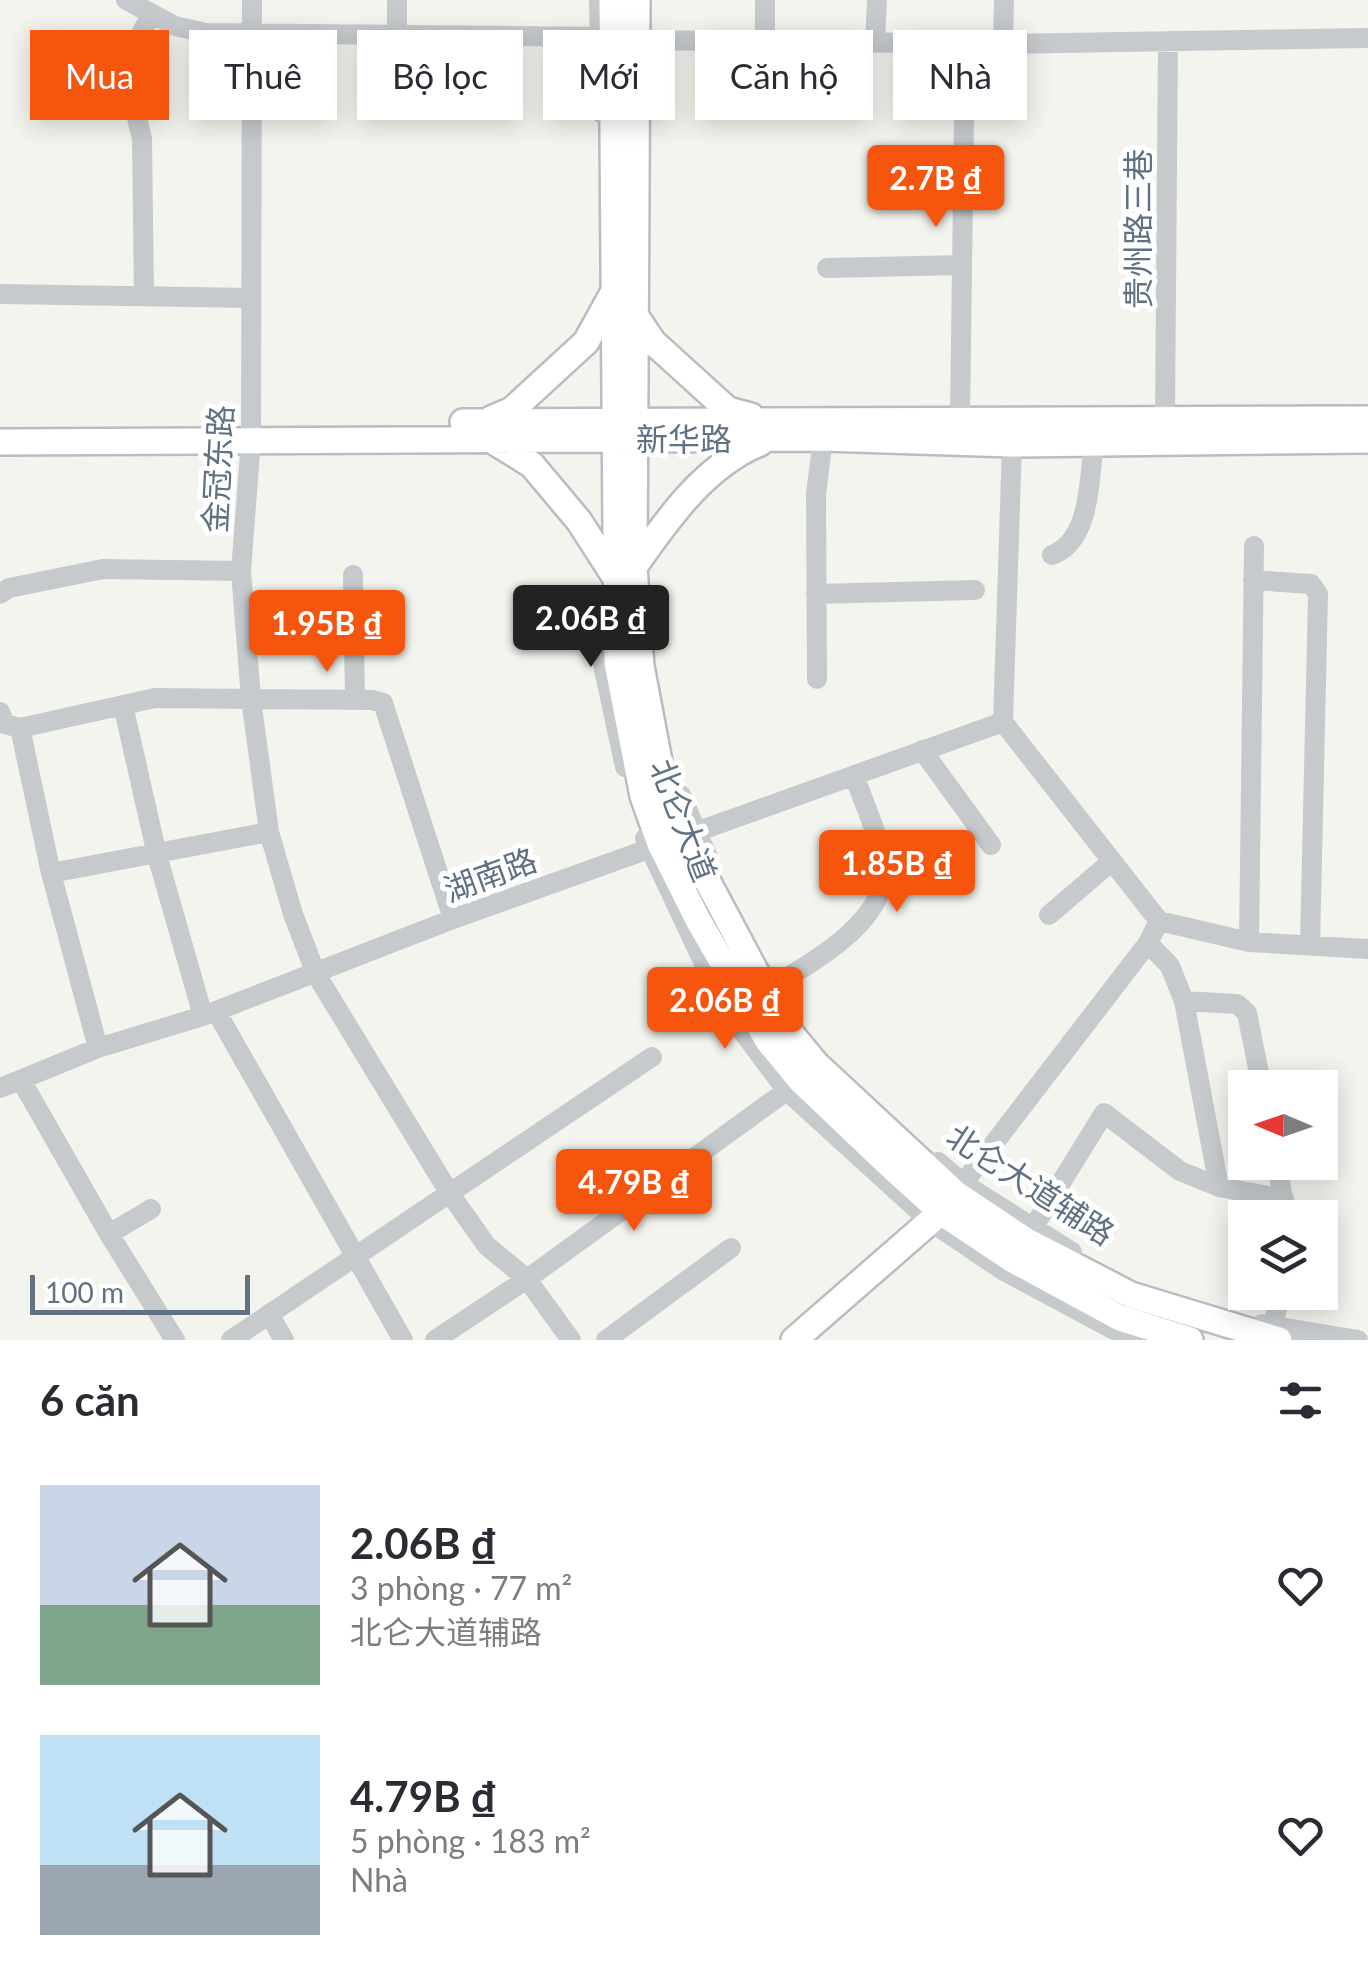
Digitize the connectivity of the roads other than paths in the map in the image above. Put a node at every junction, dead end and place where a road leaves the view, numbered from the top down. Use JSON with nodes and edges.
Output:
{"nodes":[{"id":1,"x":126,"y":0,"type":"edge"},
{"id":2,"x":252,"y":0,"type":"edge"},
{"id":3,"x":397,"y":0,"type":"edge"},
{"id":4,"x":599,"y":0,"type":"edge"},
{"id":5,"x":612,"y":0,"type":"edge"},
{"id":6,"x":637,"y":0,"type":"edge"},
{"id":7,"x":648,"y":0,"type":"edge"},
{"id":8,"x":766,"y":0,"type":"edge"},
{"id":9,"x":878,"y":0,"type":"edge"},
{"id":10,"x":1004,"y":0,"type":"edge"},
{"id":11,"x":151,"y":15,"type":"junction"},
{"id":12,"x":192,"y":30,"type":"edge"},
{"id":13,"x":252,"y":30,"type":"edge"},
{"id":14,"x":397,"y":30,"type":"edge"},
{"id":15,"x":619,"y":30,"type":"edge"},
{"id":16,"x":621,"y":30,"type":"edge"},
{"id":17,"x":627,"y":30,"type":"edge"},
{"id":18,"x":629,"y":30,"type":"edge"},
{"id":19,"x":765,"y":30,"type":"edge"},
{"id":20,"x":1003,"y":30,"type":"edge"},
{"id":21,"x":1368,"y":38,"type":"edge"},
{"id":22,"x":1168,"y":41,"type":"junction"},
{"id":23,"x":875,"y":42,"type":"joint"},
{"id":24,"x":893,"y":42,"type":"edge"},
{"id":25,"x":1027,"y":44,"type":"edge"},
{"id":26,"x":252,"y":120,"type":"edge"},
{"id":27,"x":618,"y":120,"type":"edge"},
{"id":28,"x":621,"y":120,"type":"edge"},
{"id":29,"x":627,"y":120,"type":"edge"},
{"id":30,"x":963,"y":120,"type":"edge"},
{"id":31,"x":960,"y":265,"type":"junction"},
{"id":32,"x":827,"y":268,"type":"dead end"},
{"id":33,"x":616,"y":288,"type":"junction"},
{"id":34,"x":0,"y":294,"type":"edge"},
{"id":35,"x":144,"y":296,"type":"junction"},
{"id":36,"x":252,"y":298,"type":"junction"},
{"id":37,"x":603,"y":312,"type":"junction"},
{"id":38,"x":635,"y":316,"type":"junction"},
{"id":39,"x":614,"y":370,"type":"junction"},
{"id":40,"x":960,"y":418,"type":"junction"},
{"id":41,"x":1166,"y":418,"type":"junction"},
{"id":42,"x":1368,"y":419,"type":"edge"},
{"id":43,"x":0,"y":424,"type":"edge"},
{"id":44,"x":625,"y":429,"type":"junction"},
{"id":45,"x":488,"y":430,"type":"junction"},
{"id":46,"x":771,"y":430,"type":"junction"},
{"id":47,"x":251,"y":432,"type":"junction"},
{"id":48,"x":824,"y":438,"type":"junction"},
{"id":49,"x":1368,"y":440,"type":"edge"},
{"id":50,"x":1094,"y":441,"type":"junction"},
{"id":51,"x":0,"y":442,"type":"edge"},
{"id":52,"x":1012,"y":444,"type":"junction"},
{"id":53,"x":1254,"y":546,"type":"dead end"},
{"id":54,"x":1052,"y":555,"type":"dead end"},
{"id":55,"x":632,"y":567,"type":"junction"},
{"id":56,"x":240,"y":572,"type":"junction"},
{"id":57,"x":353,"y":575,"type":"dead end"},
{"id":58,"x":1254,"y":580,"type":"junction"},
{"id":59,"x":974,"y":590,"type":"dead end"},
{"id":60,"x":0,"y":594,"type":"edge"},
{"id":61,"x":816,"y":594,"type":"junction"},
{"id":62,"x":817,"y":679,"type":"dead end"},
{"id":63,"x":251,"y":699,"type":"junction"},
{"id":64,"x":355,"y":700,"type":"junction"},
{"id":65,"x":123,"y":705,"type":"junction"},
{"id":66,"x":0,"y":712,"type":"edge"},
{"id":67,"x":1003,"y":722,"type":"junction"},
{"id":68,"x":20,"y":728,"type":"junction"},
{"id":69,"x":922,"y":750,"type":"junction"},
{"id":70,"x":854,"y":775,"type":"junction"},
{"id":71,"x":270,"y":832,"type":"junction"},
{"id":72,"x":672,"y":839,"type":"junction"},
{"id":73,"x":992,"y":845,"type":"dead end"},
{"id":74,"x":157,"y":854,"type":"junction"},
{"id":75,"x":1112,"y":860,"type":"junction"},
{"id":76,"x":51,"y":873,"type":"junction"},
{"id":77,"x":1049,"y":914,"type":"dead end"},
{"id":78,"x":453,"y":919,"type":"junction"},
{"id":79,"x":1160,"y":921,"type":"junction"},
{"id":80,"x":1249,"y":942,"type":"junction"},
{"id":81,"x":1148,"y":943,"type":"junction"},
{"id":82,"x":1310,"y":946,"type":"junction"},
{"id":83,"x":1368,"y":949,"type":"edge"},
{"id":84,"x":316,"y":974,"type":"junction"},
{"id":85,"x":769,"y":988,"type":"junction"},
{"id":86,"x":1184,"y":1001,"type":"junction"},
{"id":87,"x":209,"y":1014,"type":"junction"},
{"id":88,"x":98,"y":1048,"type":"junction"},
{"id":89,"x":652,"y":1057,"type":"dead end"},
{"id":90,"x":1258,"y":1070,"type":"edge"},
{"id":91,"x":22,"y":1080,"type":"junction"},
{"id":92,"x":794,"y":1086,"type":"junction"},
{"id":93,"x":0,"y":1088,"type":"edge"},
{"id":94,"x":1219,"y":1187,"type":"junction"},
{"id":95,"x":450,"y":1194,"type":"junction"},
{"id":96,"x":1260,"y":1200,"type":"edge"},
{"id":97,"x":948,"y":1203,"type":"junction"},
{"id":98,"x":151,"y":1209,"type":"dead end"},
{"id":99,"x":109,"y":1234,"type":"junction"},
{"id":100,"x":1029,"y":1234,"type":"junction"},
{"id":101,"x":731,"y":1248,"type":"dead end"},
{"id":102,"x":356,"y":1256,"type":"junction"},
{"id":103,"x":527,"y":1279,"type":"junction"},
{"id":104,"x":1278,"y":1310,"type":"edge"},
{"id":105,"x":270,"y":1314,"type":"junction"},
{"id":106,"x":1273,"y":1337,"type":"edge"},
{"id":107,"x":175,"y":1340,"type":"edge"},
{"id":108,"x":231,"y":1340,"type":"edge"},
{"id":109,"x":284,"y":1340,"type":"edge"},
{"id":110,"x":403,"y":1340,"type":"edge"},
{"id":111,"x":435,"y":1340,"type":"edge"},
{"id":112,"x":571,"y":1340,"type":"edge"},
{"id":113,"x":606,"y":1340,"type":"edge"},
{"id":114,"x":794,"y":1340,"type":"edge"},
{"id":115,"x":1142,"y":1340,"type":"edge"},
{"id":116,"x":1190,"y":1340,"type":"edge"},
{"id":117,"x":1358,"y":1340,"type":"edge"}],
"edges":[{"from":1,"to":11,"type":"street"},
{"from":2,"to":13,"type":"street","name":"金冠东路"},
{"from":3,"to":14,"type":"street"},
{"from":4,"to":15,"type":"street"},
{"from":5,"to":16,"type":"main road","name":"北仑大道"},
{"from":6,"to":17,"type":"main road","name":"北仑大道"},
{"from":7,"to":18,"type":"street"},
{"from":8,"to":19,"type":"street"},
{"from":9,"to":23,"type":"street"},
{"from":10,"to":20,"type":"street"},
{"from":11,"to":12,"type":"street"},
{"from":11,"to":35,"type":"street"},
{"from":21,"to":22,"type":"street"},
{"from":22,"to":25,"type":"street"},
{"from":22,"to":41,"type":"street","name":"贵州路三巷"},
{"from":23,"to":24,"type":"street"},
{"from":26,"to":36,"type":"street","name":"金冠东路"},
{"from":27,"to":37,"type":"street"},
{"from":28,"to":33,"type":"main road","name":"北仑大道"},
{"from":29,"to":38,"type":"main road","name":"北仑大道"},
{"from":30,"to":31,"type":"street"},
{"from":31,"to":32,"type":"street"},
{"from":31,"to":40,"type":"street"},
{"from":33,"to":37,"type":"main road"},
{"from":33,"to":39,"type":"main road","name":"北仑大道"},
{"from":34,"to":35,"type":"street"},
{"from":35,"to":36,"type":"street"},
{"from":36,"to":47,"type":"street","name":"金冠东路"},
{"from":37,"to":39,"type":"street"},
{"from":37,"to":45,"type":"main road"},
{"from":38,"to":44,"type":"main road","name":"北仑大道"},
{"from":38,"to":46,"type":"main road"},
{"from":39,"to":44,"type":"main road","name":"北仑大道"},
{"from":40,"to":41,"type":"main road","name":"新华路"},
{"from":40,"to":46,"type":"main road","name":"新华路"},
{"from":41,"to":42,"type":"main road","name":"新华路"},
{"from":43,"to":47,"type":"main road","name":"新华路"},
{"from":44,"to":45,"type":"main road","name":"新华路"},
{"from":44,"to":46,"type":"main road","name":"新华路"},
{"from":44,"to":55,"type":"main road","name":"北仑大道"},
{"from":44,"to":55,"type":"main road","name":"北仑大道"},
{"from":45,"to":47,"type":"main road","name":"新华路"},
{"from":45,"to":55,"type":"main road"},
{"from":46,"to":48,"type":"main road","name":"新华路"},
{"from":46,"to":55,"type":"main road"},
{"from":47,"to":51,"type":"main road","name":"新华路"},
{"from":47,"to":56,"type":"street","name":"金冠东路"},
{"from":48,"to":52,"type":"main road","name":"新华路"},
{"from":48,"to":61,"type":"street"},
{"from":49,"to":50,"type":"main road","name":"新华路"},
{"from":50,"to":52,"type":"main road","name":"新华路"},
{"from":50,"to":54,"type":"street"},
{"from":52,"to":67,"type":"street"},
{"from":53,"to":58,"type":"street"},
{"from":55,"to":72,"type":"street"},
{"from":55,"to":72,"type":"main road","name":"北仑大道"},
{"from":56,"to":60,"type":"street"},
{"from":56,"to":63,"type":"street","name":"金冠东路"},
{"from":57,"to":64,"type":"street"},
{"from":58,"to":80,"type":"street"},
{"from":58,"to":82,"type":"street"},
{"from":59,"to":61,"type":"street"},
{"from":61,"to":62,"type":"street"},
{"from":63,"to":64,"type":"street"},
{"from":63,"to":65,"type":"street"},
{"from":63,"to":71,"type":"street","name":"金冠东路"},
{"from":64,"to":78,"type":"street"},
{"from":65,"to":68,"type":"street"},
{"from":65,"to":74,"type":"street"},
{"from":66,"to":68,"type":"street"},
{"from":67,"to":69,"type":"street","name":"湖南路"},
{"from":67,"to":75,"type":"street"},
{"from":68,"to":76,"type":"street"},
{"from":69,"to":70,"type":"street","name":"湖南路"},
{"from":69,"to":73,"type":"street"},
{"from":70,"to":72,"type":"street","name":"湖南路"},
{"from":70,"to":85,"type":"street"},
{"from":71,"to":74,"type":"street"},
{"from":71,"to":84,"type":"street","name":"金冠东路"},
{"from":72,"to":78,"type":"street","name":"湖南路"},
{"from":72,"to":85,"type":"main road","name":"北仑大道"},
{"from":72,"to":92,"type":"main road","name":"北仑大道"},
{"from":74,"to":76,"type":"street"},
{"from":74,"to":87,"type":"street"},
{"from":75,"to":77,"type":"street"},
{"from":75,"to":79,"type":"street"},
{"from":76,"to":88,"type":"street"},
{"from":78,"to":84,"type":"street","name":"湖南路"},
{"from":79,"to":80,"type":"street"},
{"from":79,"to":81,"type":"street"},
{"from":80,"to":82,"type":"street"},
{"from":81,"to":86,"type":"street"},
{"from":81,"to":97,"type":"street"},
{"from":82,"to":83,"type":"street"},
{"from":84,"to":87,"type":"street","name":"湖南路"},
{"from":84,"to":95,"type":"street","name":"金冠东路"},
{"from":85,"to":97,"type":"main road","name":"北仑大道"},
{"from":86,"to":90,"type":"street"},
{"from":86,"to":94,"type":"street"},
{"from":87,"to":88,"type":"street","name":"湖南路"},
{"from":87,"to":102,"type":"street"},
{"from":88,"to":91,"type":"street","name":"湖南路"},
{"from":89,"to":95,"type":"street"},
{"from":91,"to":93,"type":"street","name":"湖南路"},
{"from":91,"to":99,"type":"street"},
{"from":92,"to":97,"type":"main road","name":"北仑大道"},
{"from":92,"to":103,"type":"street"},
{"from":94,"to":96,"type":"street"},
{"from":94,"to":100,"type":"street"},
{"from":95,"to":102,"type":"street"},
{"from":95,"to":103,"type":"street","name":"金冠东路"},
{"from":97,"to":100,"type":"main road","name":"北仑大道"},
{"from":97,"to":114,"type":"main road"},
{"from":97,"to":115,"type":"street"},
{"from":97,"to":116,"type":"main road","name":"北仑大道"},
{"from":98,"to":99,"type":"street"},
{"from":99,"to":107,"type":"street"},
{"from":100,"to":106,"type":"main road","name":"北仑大道"},
{"from":101,"to":113,"type":"street"},
{"from":102,"to":105,"type":"street"},
{"from":102,"to":110,"type":"street"},
{"from":103,"to":111,"type":"street"},
{"from":103,"to":112,"type":"street","name":"金冠东路"},
{"from":104,"to":106,"type":"street"},
{"from":105,"to":108,"type":"street"},
{"from":105,"to":109,"type":"street"},
{"from":106,"to":117,"type":"street"}]}
